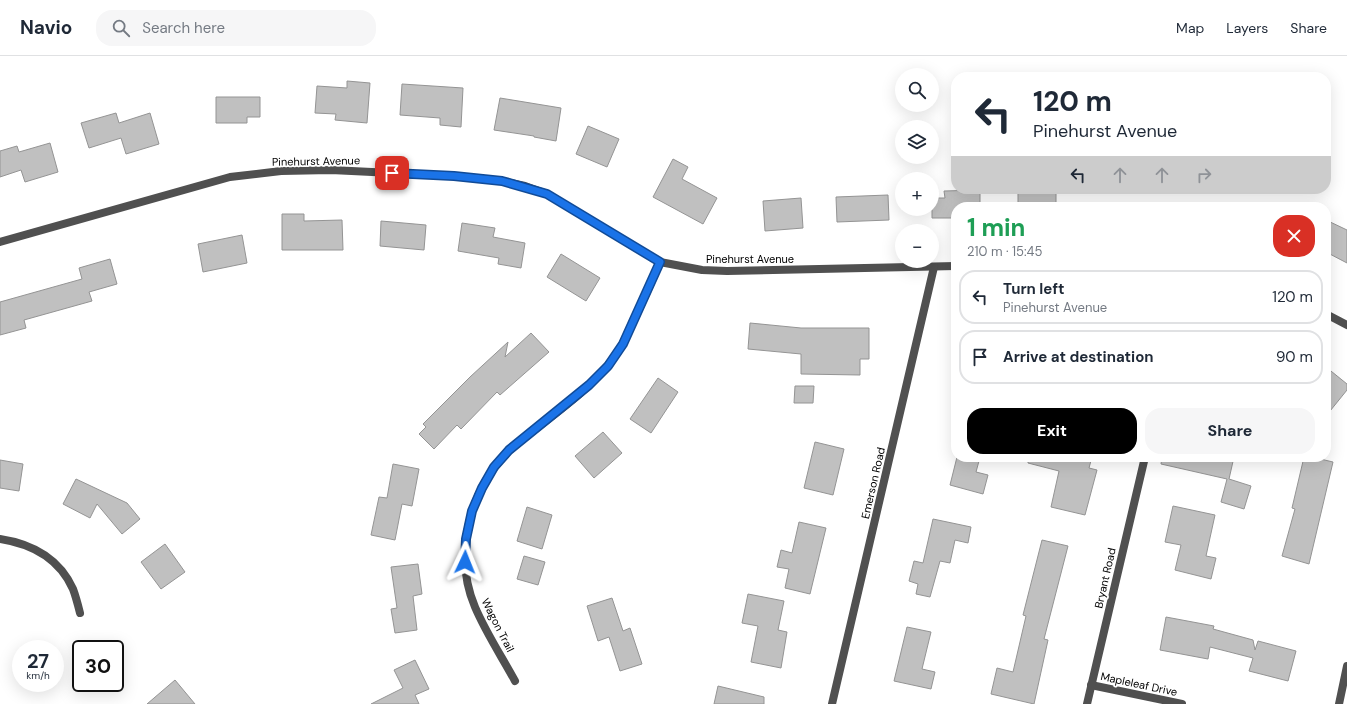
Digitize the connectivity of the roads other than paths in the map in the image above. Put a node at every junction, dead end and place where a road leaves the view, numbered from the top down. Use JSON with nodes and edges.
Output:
{"nodes":[{"id":1,"x":0,"y":242,"type":"edge"},
{"id":2,"x":660,"y":262,"type":"junction"},
{"id":3,"x":951,"y":266,"type":"edge"},
{"id":4,"x":939,"y":267,"type":"edge"},
{"id":5,"x":895,"y":268,"type":"edge"},
{"id":6,"x":934,"y":268,"type":"edge"},
{"id":7,"x":1331,"y":317,"type":"edge"},
{"id":8,"x":1347,"y":325,"type":"edge"},
{"id":9,"x":1144,"y":462,"type":"edge"},
{"id":10,"x":0,"y":540,"type":"edge"},
{"id":11,"x":80,"y":613,"type":"dead end"},
{"id":12,"x":1347,"y":666,"type":"edge"},
{"id":13,"x":515,"y":681,"type":"dead end"},
{"id":14,"x":1091,"y":685,"type":"junction"},
{"id":15,"x":832,"y":704,"type":"edge"},
{"id":16,"x":1087,"y":704,"type":"edge"},
{"id":17,"x":1182,"y":704,"type":"edge"},
{"id":18,"x":1339,"y":704,"type":"edge"}],
"edges":[{"from":1,"to":2,"type":"street","name":"Pinehurst Avenue"},
{"from":2,"to":5,"type":"street","name":"Pinehurst Avenue"},
{"from":2,"to":13,"type":"street","name":"Wagon Trail"},
{"from":3,"to":4,"type":"street","name":"Pinehurst Avenue"},
{"from":6,"to":15,"type":"street","name":"Emerson Road"},
{"from":7,"to":8,"type":"street"},
{"from":9,"to":14,"type":"street","name":"Bryant Road"},
{"from":10,"to":11,"type":"street"},
{"from":12,"to":18,"type":"street"},
{"from":14,"to":16,"type":"street","name":"Bryant Road"},
{"from":14,"to":17,"type":"street","name":"Mapleleaf Drive"}]}
